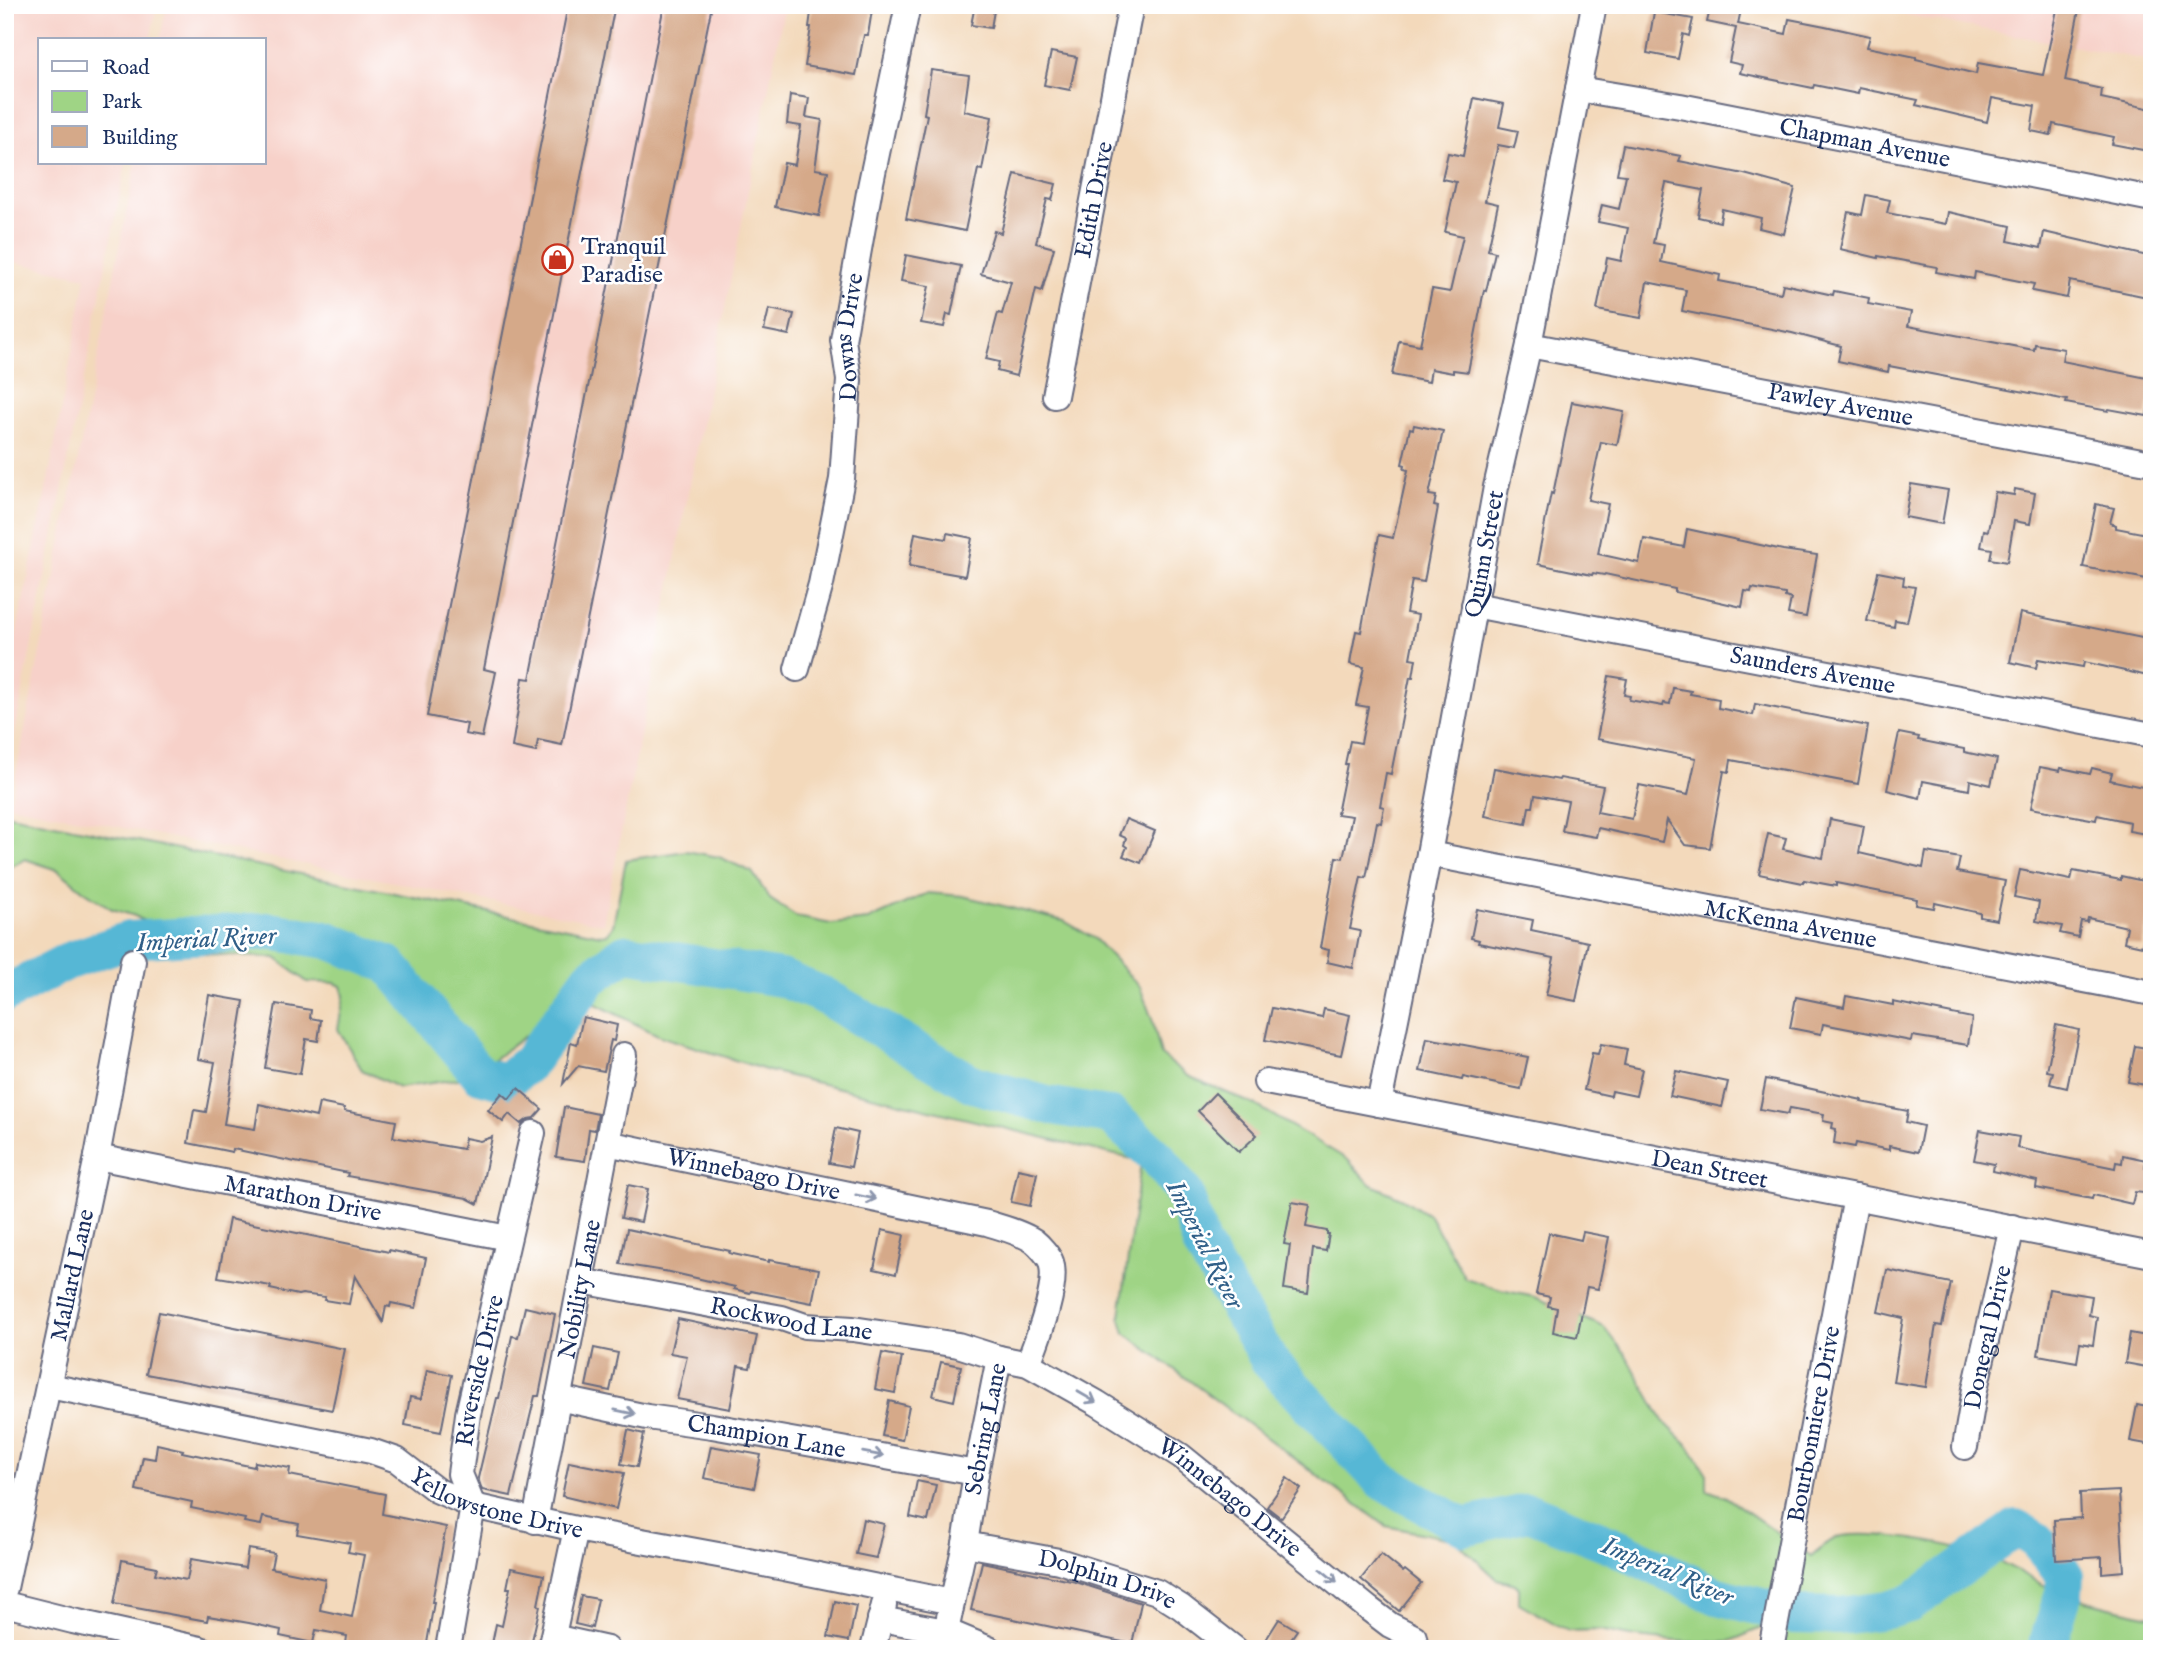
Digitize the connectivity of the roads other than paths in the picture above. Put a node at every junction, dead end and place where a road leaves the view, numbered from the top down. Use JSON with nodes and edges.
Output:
{"nodes":[{"id":1,"x":908,"y":5,"type":"edge"},
{"id":2,"x":1131,"y":5,"type":"edge"},
{"id":3,"x":1594,"y":5,"type":"edge"},
{"id":4,"x":1578,"y":89,"type":"junction"},
{"id":5,"x":2152,"y":199,"type":"edge"},
{"id":6,"x":1529,"y":345,"type":"junction"},
{"id":7,"x":1055,"y":396,"type":"dead end"},
{"id":8,"x":2152,"y":463,"type":"edge"},
{"id":9,"x":1474,"y":605,"type":"junction"},
{"id":10,"x":797,"y":669,"type":"dead end"},
{"id":11,"x":2152,"y":735,"type":"edge"},
{"id":12,"x":1429,"y":854,"type":"junction"},
{"id":13,"x":133,"y":961,"type":"dead end"},
{"id":14,"x":2152,"y":993,"type":"edge"},
{"id":15,"x":624,"y":1055,"type":"dead end"},
{"id":16,"x":1266,"y":1082,"type":"dead end"},
{"id":17,"x":1379,"y":1104,"type":"junction"},
{"id":18,"x":533,"y":1133,"type":"dead end"},
{"id":19,"x":607,"y":1143,"type":"junction"},
{"id":20,"x":97,"y":1157,"type":"junction"},
{"id":21,"x":1856,"y":1197,"type":"junction"},
{"id":22,"x":2012,"y":1227,"type":"junction"},
{"id":23,"x":1022,"y":1236,"type":"joint"},
{"id":24,"x":508,"y":1238,"type":"junction"},
{"id":25,"x":2152,"y":1255,"type":"edge"},
{"id":26,"x":582,"y":1281,"type":"junction"},
{"id":27,"x":999,"y":1358,"type":"junction"},
{"id":28,"x":1028,"y":1364,"type":"junction"},
{"id":29,"x":49,"y":1386,"type":"junction"},
{"id":30,"x":558,"y":1398,"type":"junction"},
{"id":31,"x":1965,"y":1447,"type":"dead end"},
{"id":32,"x":976,"y":1473,"type":"junction"},
{"id":33,"x":473,"y":1506,"type":"junction"},
{"id":34,"x":535,"y":1521,"type":"junction"},
{"id":35,"x":576,"y":1530,"type":"junction"},
{"id":36,"x":965,"y":1544,"type":"junction"},
{"id":37,"x":5,"y":1588,"type":"edge"},
{"id":38,"x":888,"y":1589,"type":"junction"},
{"id":39,"x":951,"y":1602,"type":"junction"},
{"id":40,"x":5,"y":1604,"type":"edge"},
{"id":41,"x":880,"y":1619,"type":"junction"},
{"id":42,"x":946,"y":1631,"type":"junction"},
{"id":43,"x":551,"y":1643,"type":"edge"},
{"id":44,"x":200,"y":1649,"type":"edge"},
{"id":45,"x":448,"y":1649,"type":"edge"},
{"id":46,"x":607,"y":1649,"type":"edge"},
{"id":47,"x":873,"y":1649,"type":"edge"},
{"id":48,"x":989,"y":1649,"type":"edge"},
{"id":49,"x":1235,"y":1649,"type":"edge"},
{"id":50,"x":1416,"y":1649,"type":"edge"},
{"id":51,"x":1771,"y":1649,"type":"edge"}],
"edges":[{"from":1,"to":10,"type":"street","name":"Downs Drive"},
{"from":2,"to":7,"type":"street","name":"Edith Drive"},
{"from":3,"to":4,"type":"street","name":"Quinn Street"},
{"from":4,"to":5,"type":"street","name":"Chapman Avenue"},
{"from":4,"to":6,"type":"street","name":"Quinn Street"},
{"from":6,"to":8,"type":"street","name":"Pawley Avenue"},
{"from":6,"to":9,"type":"street","name":"Quinn Street"},
{"from":9,"to":11,"type":"street","name":"Saunders Avenue"},
{"from":9,"to":12,"type":"street","name":"Quinn Street"},
{"from":12,"to":14,"type":"street","name":"McKenna Avenue"},
{"from":12,"to":17,"type":"street","name":"Quinn Street"},
{"from":13,"to":20,"type":"street","name":"Mallard Lane"},
{"from":15,"to":19,"type":"street","name":"Nobility Lane"},
{"from":16,"to":17,"type":"street","name":"Dean Street"},
{"from":17,"to":21,"type":"street","name":"Dean Street"},
{"from":18,"to":24,"type":"street","name":"Riverside Drive"},
{"from":19,"to":23,"type":"street","name":"Winnebago Drive","one_way":true},
{"from":19,"to":26,"type":"street","name":"Nobility Lane"},
{"from":20,"to":24,"type":"street","name":"Marathon Drive"},
{"from":20,"to":29,"type":"street","name":"Mallard Lane"},
{"from":21,"to":22,"type":"street","name":"Dean Street"},
{"from":21,"to":51,"type":"street","name":"Bourbonniere Drive"},
{"from":22,"to":25,"type":"street","name":"Dean Street"},
{"from":22,"to":31,"type":"street","name":"Donegal Drive"},
{"from":23,"to":28,"type":"street","name":"Sebring Lane"},
{"from":24,"to":33,"type":"street","name":"Riverside Drive"},
{"from":26,"to":27,"type":"street","name":"Rockwood Lane"},
{"from":26,"to":30,"type":"street","name":"Nobility Lane"},
{"from":27,"to":28,"type":"street","name":"Sebring Lane"},
{"from":27,"to":32,"type":"street","name":"Sebring Lane"},
{"from":28,"to":50,"type":"street","name":"Winnebago Drive","one_way":true},
{"from":29,"to":33,"type":"street","name":"Yellowstone Drive"},
{"from":29,"to":37,"type":"street","name":"Mallard Lane"},
{"from":30,"to":32,"type":"street","name":"Champion Lane","one_way":true},
{"from":30,"to":34,"type":"street","name":"Nobility Lane"},
{"from":32,"to":36,"type":"street","name":"Sebring Lane"},
{"from":33,"to":34,"type":"street","name":"Yellowstone Drive"},
{"from":33,"to":45,"type":"street"},
{"from":34,"to":35,"type":"street","name":"Yellowstone Drive"},
{"from":35,"to":38,"type":"street","name":"Yellowstone Drive"},
{"from":35,"to":43,"type":"street"},
{"from":36,"to":39,"type":"street","name":"Sebring Lane"},
{"from":36,"to":49,"type":"street","name":"Dolphin Drive"},
{"from":38,"to":39,"type":"street","name":"Yellowstone Drive"},
{"from":38,"to":41,"type":"street"},
{"from":39,"to":42,"type":"street","name":"Sebring Lane"},
{"from":40,"to":44,"type":"street"},
{"from":41,"to":42,"type":"street"},
{"from":41,"to":47,"type":"street"},
{"from":42,"to":48,"type":"street"},
{"from":43,"to":46,"type":"street"}]}
